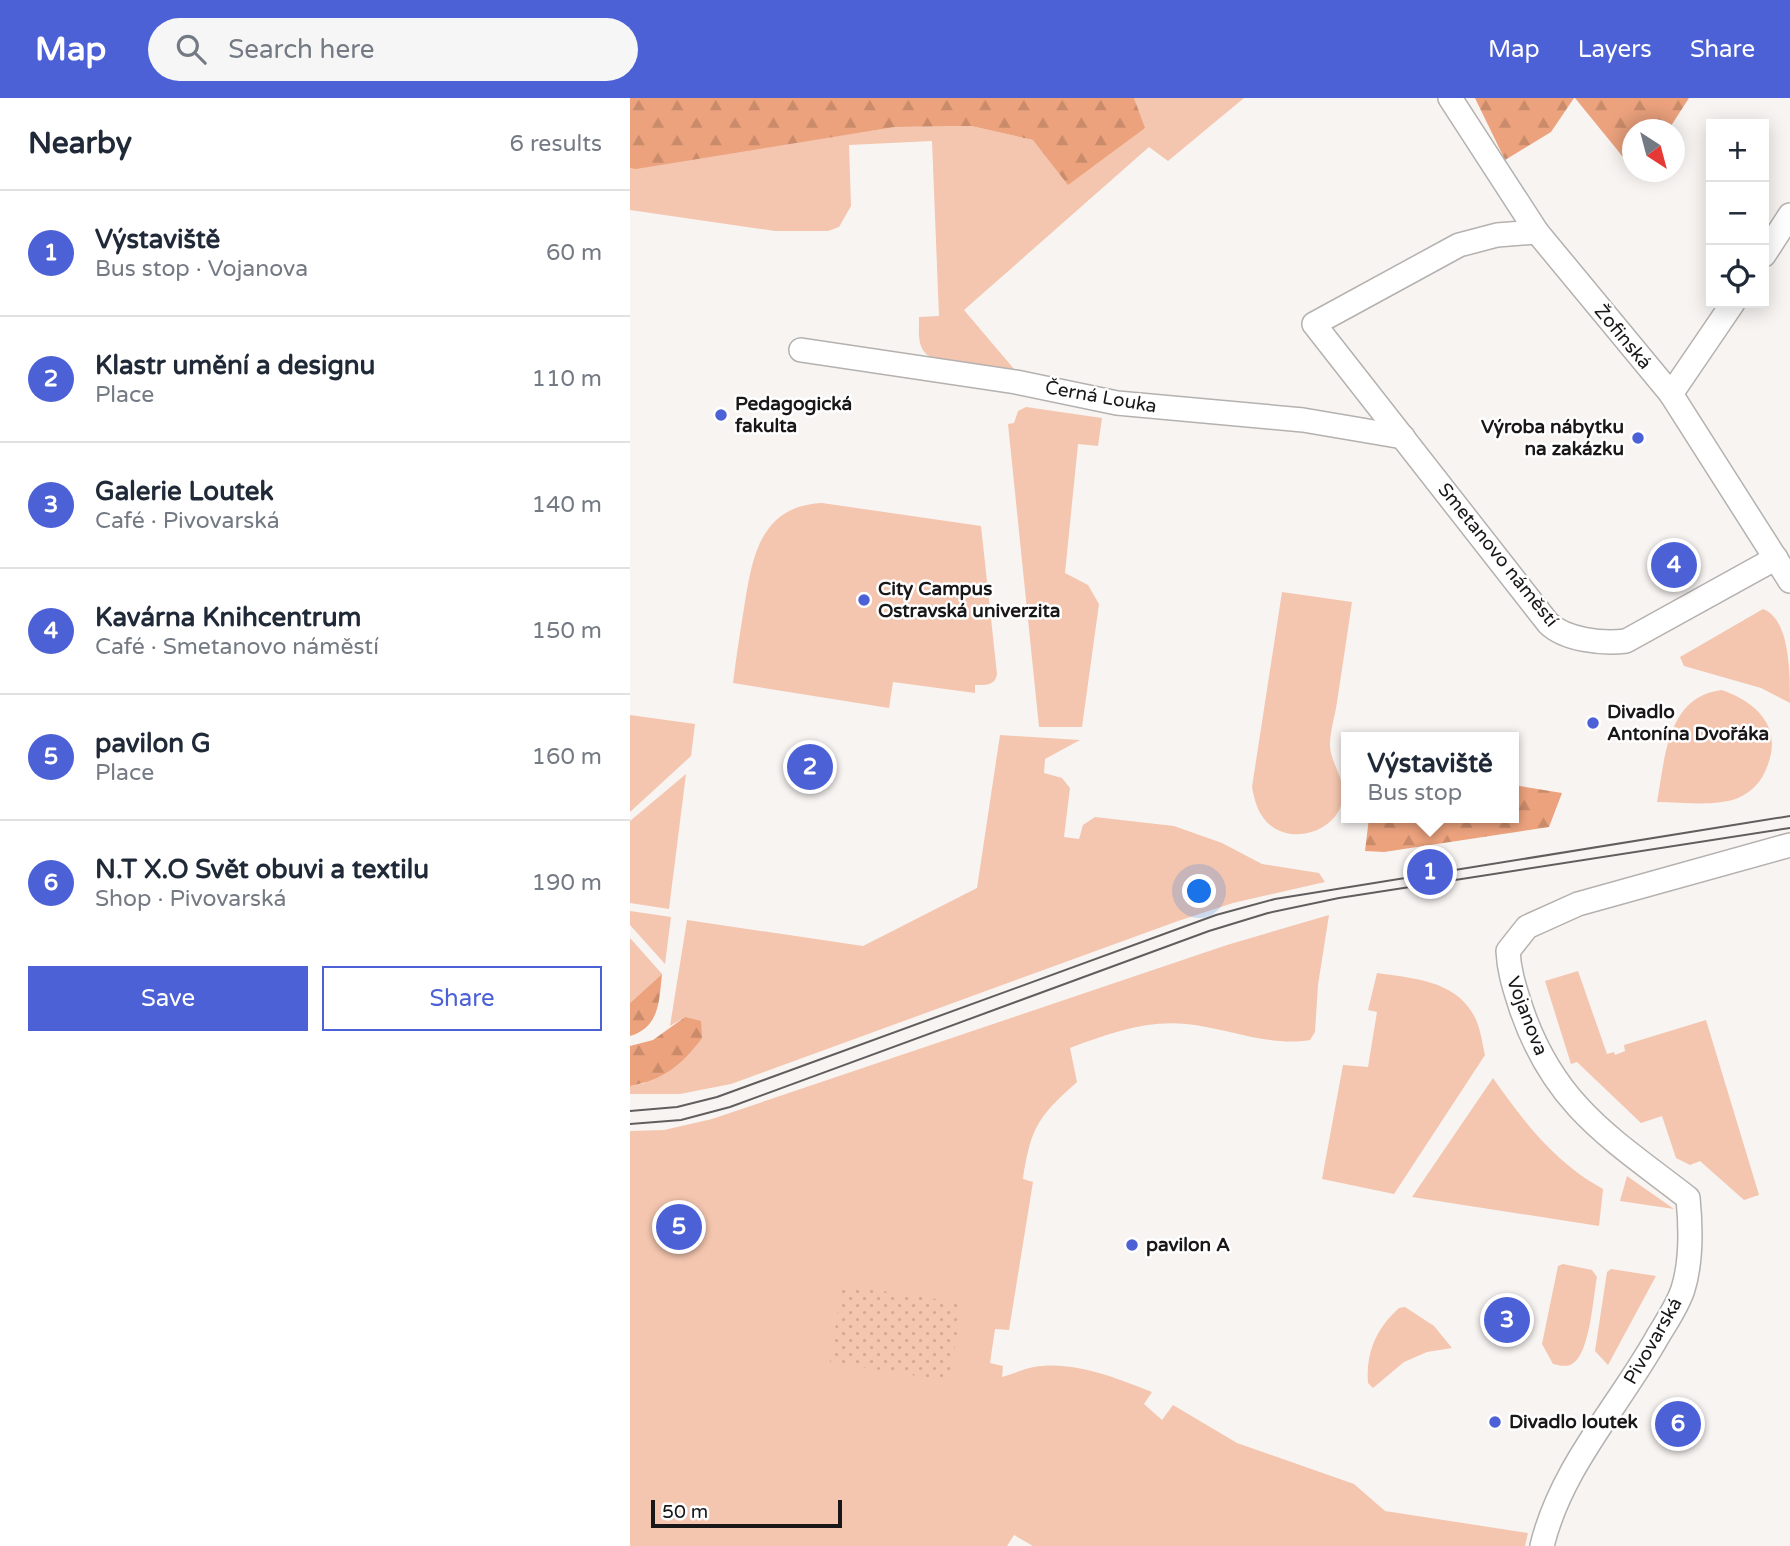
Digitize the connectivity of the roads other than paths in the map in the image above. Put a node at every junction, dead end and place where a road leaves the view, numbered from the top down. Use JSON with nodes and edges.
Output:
{"nodes":[{"id":1,"x":1450,"y":98,"type":"edge"},
{"id":2,"x":1790,"y":215,"type":"edge"},
{"id":3,"x":1537,"y":232,"type":"junction"},
{"id":4,"x":1769,"y":247,"type":"edge"},
{"id":5,"x":1730,"y":308,"type":"edge"},
{"id":6,"x":801,"y":350,"type":"dead end"},
{"id":7,"x":1671,"y":394,"type":"junction"},
{"id":8,"x":1403,"y":436,"type":"junction"},
{"id":9,"x":1776,"y":558,"type":"junction"},
{"id":10,"x":1790,"y":581,"type":"edge"},
{"id":11,"x":1790,"y":845,"type":"edge"},
{"id":12,"x":1689,"y":1198,"type":"joint"},
{"id":13,"x":1542,"y":1546,"type":"edge"}],
"edges":[{"from":1,"to":3,"type":"street","name":"Žofinská"},
{"from":2,"to":4,"type":"street"},
{"from":3,"to":7,"type":"street","name":"Žofinská"},
{"from":3,"to":8,"type":"street","name":"Smetanovo náměstí"},
{"from":5,"to":7,"type":"street"},
{"from":6,"to":8,"type":"street","name":"Černá Louka"},
{"from":7,"to":9,"type":"street","name":"Žofinská"},
{"from":8,"to":9,"type":"street","name":"Smetanovo náměstí"},
{"from":9,"to":10,"type":"street","name":"Žofinská"},
{"from":11,"to":12,"type":"street","name":"Vojanova"},
{"from":12,"to":13,"type":"street","name":"Pivovarská"}]}
